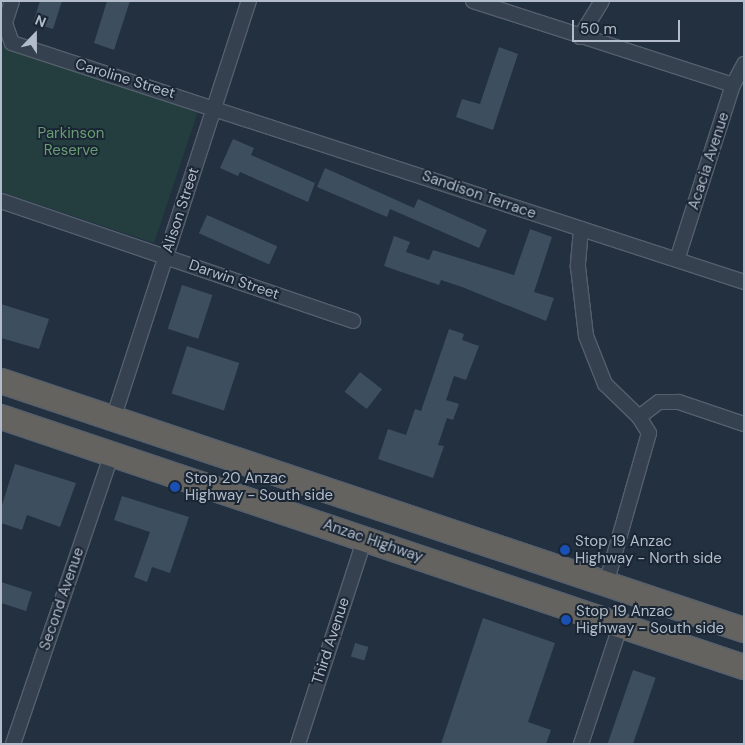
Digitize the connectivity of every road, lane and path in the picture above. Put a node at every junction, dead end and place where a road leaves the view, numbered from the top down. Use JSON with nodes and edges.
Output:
{"nodes":[{"id":1,"x":12,"y":1,"type":"edge"},
{"id":2,"x":249,"y":1,"type":"edge"},
{"id":3,"x":473,"y":1,"type":"edge"},
{"id":4,"x":602,"y":1,"type":"edge"},
{"id":5,"x":580,"y":37,"type":"junction"},
{"id":6,"x":744,"y":64,"type":"edge"},
{"id":7,"x":733,"y":85,"type":"junction"},
{"id":8,"x":215,"y":107,"type":"junction"},
{"id":9,"x":1,"y":201,"type":"edge"},
{"id":10,"x":581,"y":230,"type":"junction"},
{"id":11,"x":165,"y":256,"type":"junction"},
{"id":12,"x":677,"y":260,"type":"junction"},
{"id":13,"x":744,"y":282,"type":"edge"},
{"id":14,"x":353,"y":320,"type":"dead end"},
{"id":15,"x":2,"y":383,"type":"edge"},
{"id":16,"x":1,"y":417,"type":"edge"},
{"id":17,"x":639,"y":417,"type":"junction"},
{"id":18,"x":113,"y":419,"type":"junction"},
{"id":19,"x":744,"y":424,"type":"edge"},
{"id":20,"x":112,"y":454,"type":"junction"},
{"id":21,"x":222,"y":457,"type":"junction"},
{"id":22,"x":263,"y":469,"type":"junction"},
{"id":23,"x":227,"y":493,"type":"junction"},
{"id":24,"x":254,"y":502,"type":"junction"},
{"id":25,"x":365,"y":538,"type":"junction"},
{"id":26,"x":606,"y":584,"type":"junction"},
{"id":27,"x":721,"y":623,"type":"junction"},
{"id":28,"x":621,"y":624,"type":"junction"},
{"id":29,"x":744,"y":630,"type":"edge"},
{"id":30,"x":737,"y":664,"type":"edge"},
{"id":31,"x":13,"y":744,"type":"edge"},
{"id":32,"x":298,"y":744,"type":"edge"},
{"id":33,"x":581,"y":744,"type":"edge"}],
"edges":[{"from":1,"to":8,"type":"street","name":"Caroline Street"},
{"from":2,"to":8,"type":"street","name":"Alison Street"},
{"from":3,"to":5,"type":"street"},
{"from":4,"to":5,"type":"street"},
{"from":5,"to":7,"type":"street"},
{"from":6,"to":7,"type":"street","name":"Acacia Avenue"},
{"from":7,"to":12,"type":"street","name":"Acacia Avenue"},
{"from":8,"to":10,"type":"street","name":"Sandison Terrace"},
{"from":8,"to":11,"type":"street","name":"Alison Street"},
{"from":9,"to":11,"type":"street","name":"Darwin Street"},
{"from":10,"to":12,"type":"street","name":"Sandison Terrace"},
{"from":10,"to":17,"type":"street"},
{"from":11,"to":14,"type":"street","name":"Darwin Street"},
{"from":11,"to":18,"type":"street","name":"Alison Street"},
{"from":12,"to":13,"type":"street","name":"Sandison Terrace"},
{"from":15,"to":18,"type":"highway"},
{"from":16,"to":20,"type":"highway","name":"Anzac Highway"},
{"from":17,"to":19,"type":"street"},
{"from":17,"to":26,"type":"street"},
{"from":18,"to":21,"type":"highway"},
{"from":20,"to":23,"type":"highway","name":"Anzac Highway"},
{"from":20,"to":31,"type":"street","name":"Second Avenue"},
{"from":21,"to":22,"type":"highway"},
{"from":21,"to":23,"type":"highway"},
{"from":22,"to":24,"type":"highway"},
{"from":22,"to":26,"type":"highway"},
{"from":23,"to":24,"type":"highway","name":"Anzac Highway"},
{"from":24,"to":25,"type":"highway","name":"Anzac Highway"},
{"from":25,"to":28,"type":"highway","name":"Anzac Highway"},
{"from":25,"to":32,"type":"street","name":"Third Avenue"},
{"from":26,"to":27,"type":"highway"},
{"from":27,"to":29,"type":"highway"},
{"from":27,"to":30,"type":"highway"},
{"from":28,"to":30,"type":"highway","name":"Anzac Highway"},
{"from":28,"to":33,"type":"street"}]}
